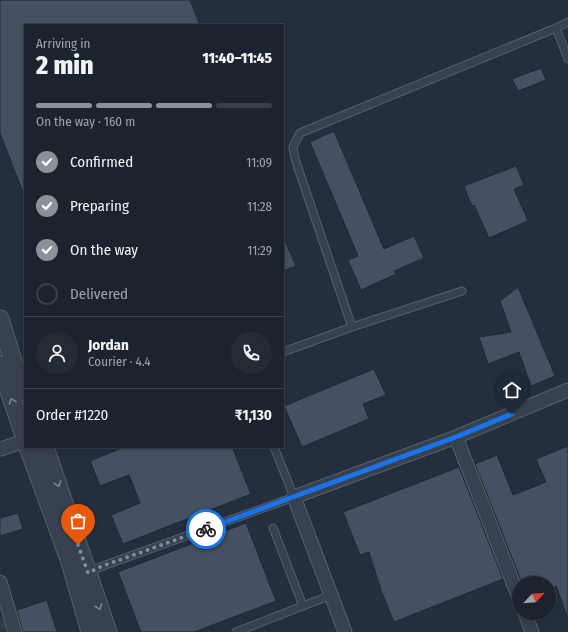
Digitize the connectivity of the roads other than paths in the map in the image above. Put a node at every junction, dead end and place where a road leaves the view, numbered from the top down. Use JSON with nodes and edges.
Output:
{"nodes":[{"id":1,"x":568,"y":22,"type":"edge"},
{"id":2,"x":556,"y":28,"type":"junction"},
{"id":3,"x":568,"y":59,"type":"edge"},
{"id":4,"x":462,"y":291,"type":"dead end"},
{"id":5,"x":0,"y":320,"type":"edge"},
{"id":6,"x":352,"y":327,"type":"junction"},
{"id":7,"x":284,"y":352,"type":"edge"},
{"id":8,"x":0,"y":365,"type":"edge"},
{"id":9,"x":24,"y":389,"type":"edge"},
{"id":10,"x":568,"y":390,"type":"edge"},
{"id":11,"x":24,"y":435,"type":"edge"},
{"id":12,"x":456,"y":437,"type":"junction"},
{"id":13,"x":24,"y":441,"type":"edge"},
{"id":14,"x":28,"y":448,"type":"edge"},
{"id":15,"x":45,"y":448,"type":"edge"},
{"id":16,"x":274,"y":448,"type":"edge"},
{"id":17,"x":0,"y":449,"type":"edge"},
{"id":18,"x":294,"y":497,"type":"junction"},
{"id":19,"x":273,"y":528,"type":"dead end"},
{"id":20,"x":88,"y":573,"type":"junction"},
{"id":21,"x":512,"y":580,"type":"edge"},
{"id":22,"x":0,"y":582,"type":"edge"},
{"id":23,"x":331,"y":595,"type":"junction"},
{"id":24,"x":303,"y":606,"type":"junction"},
{"id":25,"x":528,"y":620,"type":"edge"},
{"id":26,"x":15,"y":632,"type":"edge"},
{"id":27,"x":90,"y":632,"type":"edge"},
{"id":28,"x":108,"y":632,"type":"edge"},
{"id":29,"x":236,"y":632,"type":"edge"},
{"id":30,"x":345,"y":632,"type":"edge"},
{"id":31,"x":532,"y":632,"type":"edge"}],
"edges":[{"from":1,"to":2,"type":"lane"},
{"from":2,"to":3,"type":"lane"},
{"from":2,"to":6,"type":"lane"},
{"from":4,"to":6,"type":"lane"},
{"from":5,"to":9,"type":"street"},
{"from":6,"to":7,"type":"lane"},
{"from":11,"to":8,"type":"street","one_way":true},
{"from":10,"to":12,"type":"street"},
{"from":12,"to":18,"type":"street"},
{"from":12,"to":21,"type":"street"},
{"from":13,"to":17,"type":"street"},
{"from":14,"to":27,"type":"street"},
{"from":15,"to":20,"type":"street","one_way":true},
{"from":16,"to":18,"type":"lane"},
{"from":18,"to":20,"type":"lane"},
{"from":18,"to":23,"type":"street"},
{"from":19,"to":24,"type":"lane"},
{"from":20,"to":28,"type":"street","one_way":true},
{"from":22,"to":26,"type":"street"},
{"from":23,"to":24,"type":"lane"},
{"from":23,"to":30,"type":"street"},
{"from":24,"to":29,"type":"lane"},
{"from":25,"to":31,"type":"street"}]}
